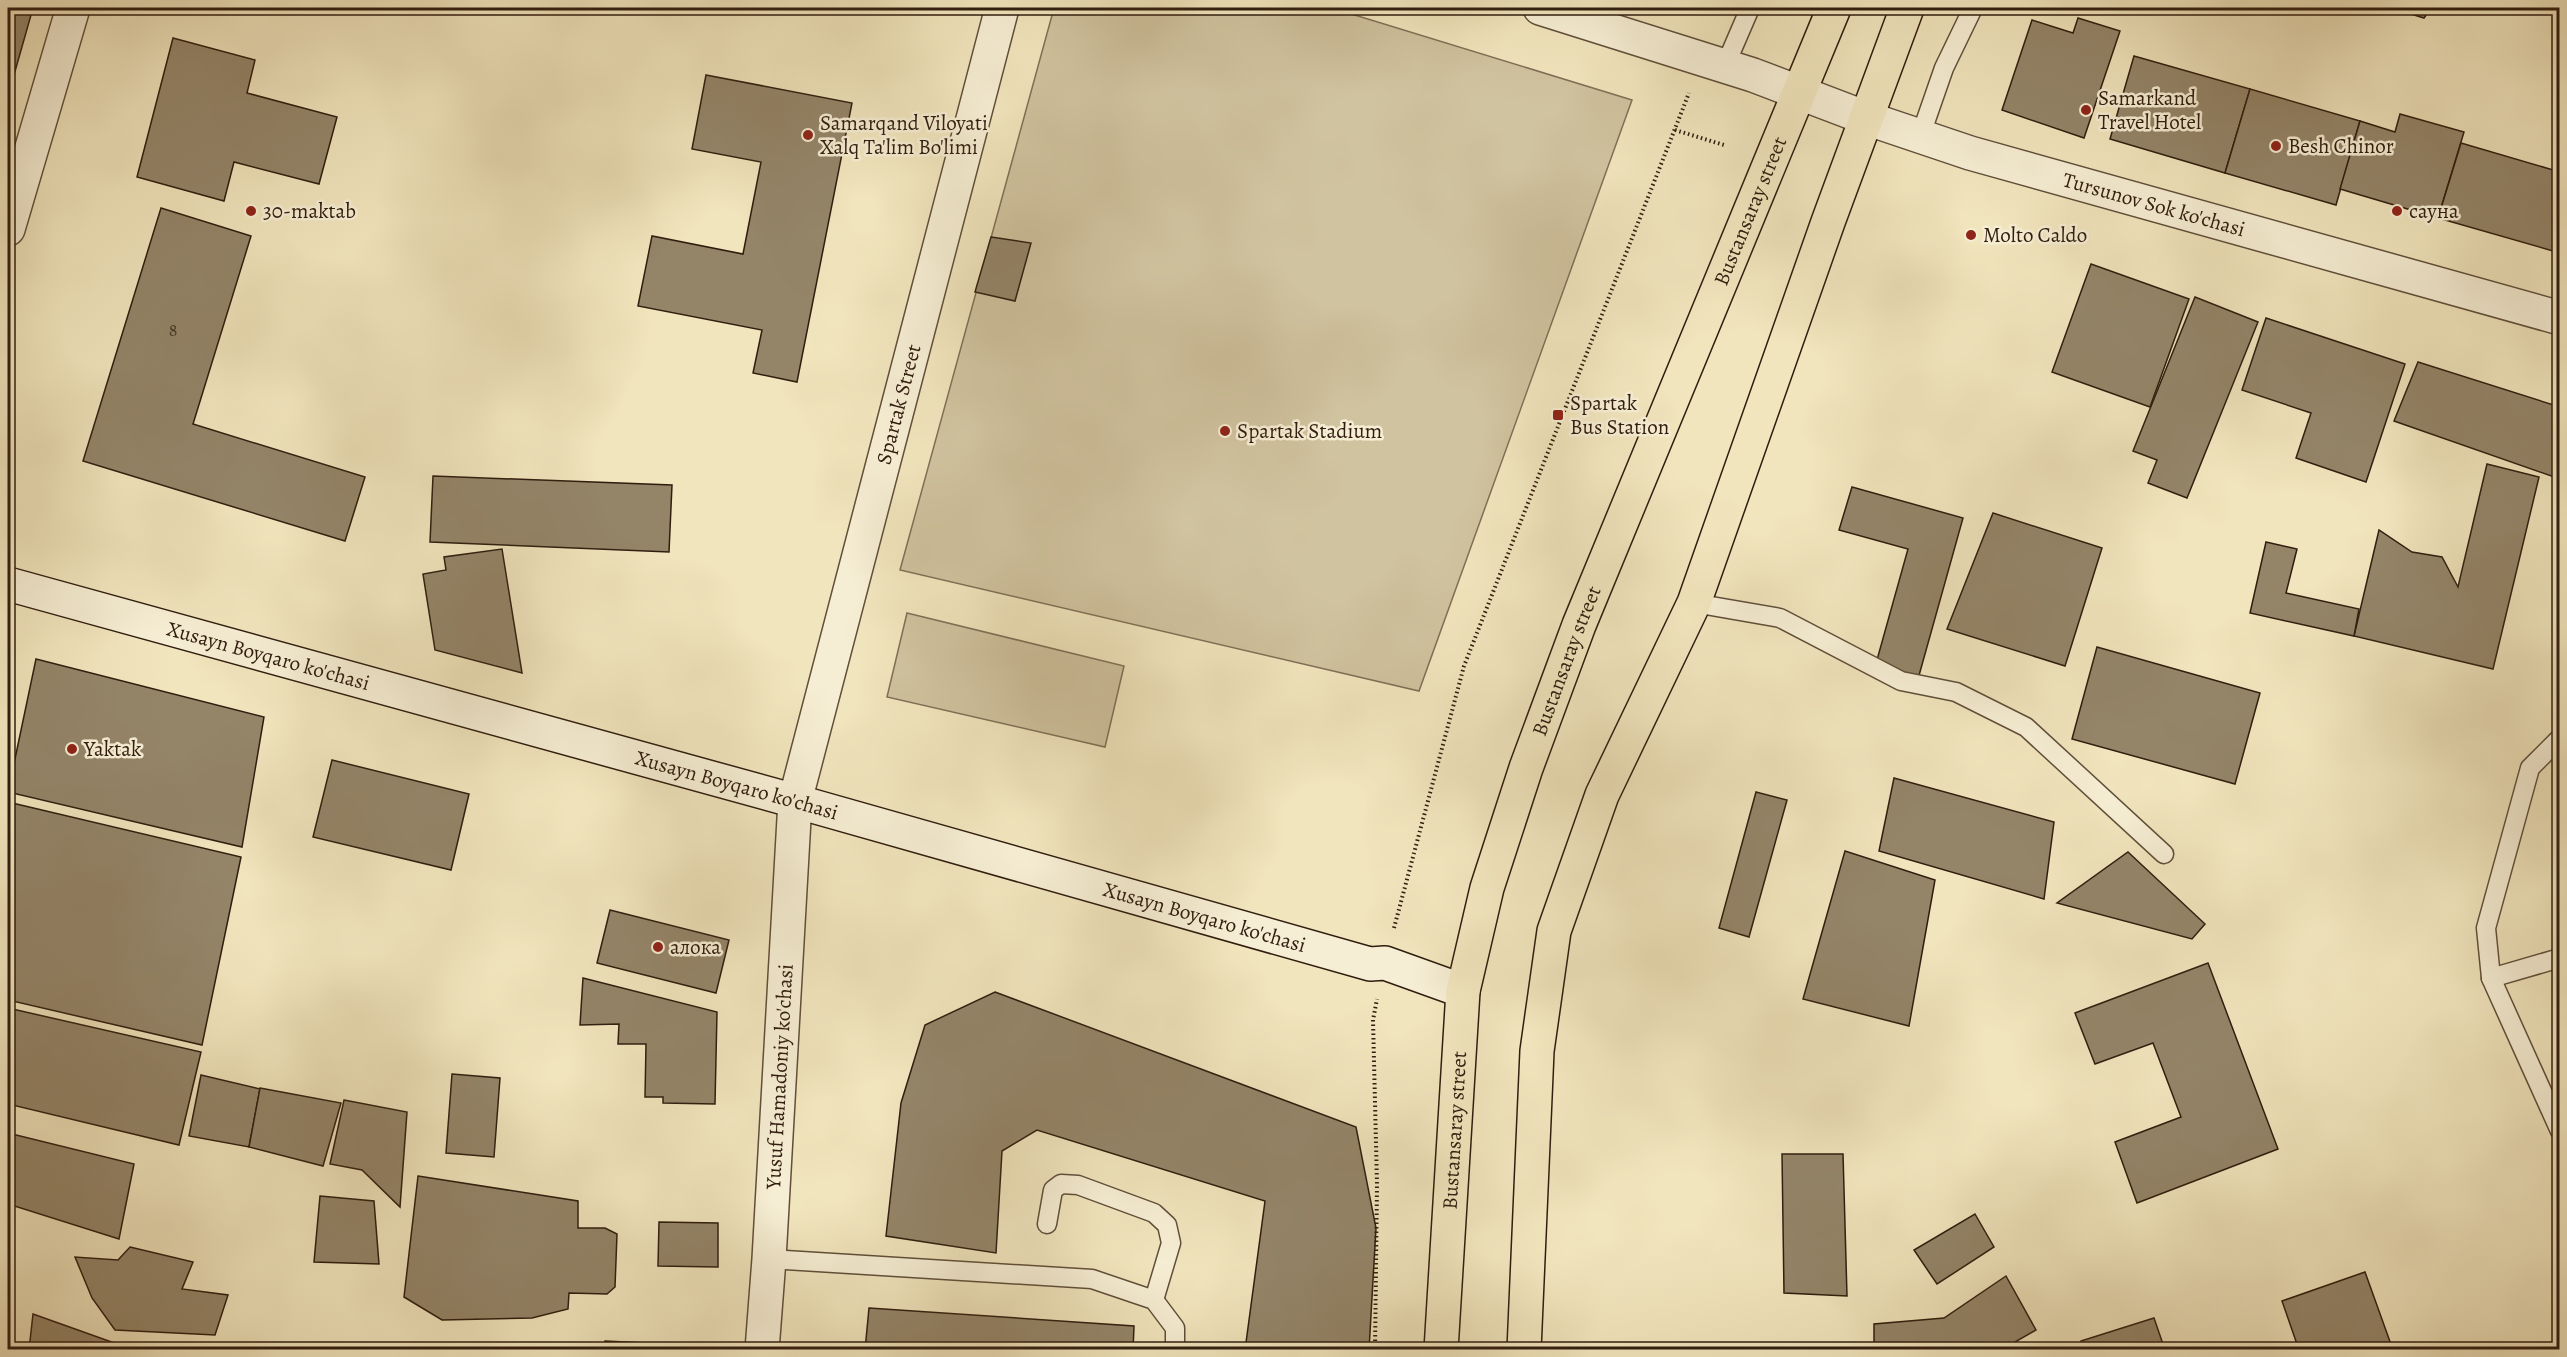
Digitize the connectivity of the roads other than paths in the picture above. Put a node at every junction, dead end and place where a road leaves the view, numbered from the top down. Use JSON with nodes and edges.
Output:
{"nodes":[{"id":1,"x":73,"y":8,"type":"edge"},
{"id":2,"x":1002,"y":8,"type":"edge"},
{"id":3,"x":1540,"y":8,"type":"edge"},
{"id":4,"x":1750,"y":8,"type":"edge"},
{"id":5,"x":1834,"y":8,"type":"edge"},
{"id":6,"x":1907,"y":8,"type":"edge"},
{"id":7,"x":1973,"y":8,"type":"edge"},
{"id":8,"x":1727,"y":67,"type":"junction"},
{"id":9,"x":1801,"y":92,"type":"junction"},
{"id":10,"x":1866,"y":118,"type":"junction"},
{"id":11,"x":1920,"y":137,"type":"junction"},
{"id":12,"x":8,"y":230,"type":"edge"},
{"id":13,"x":2559,"y":318,"type":"edge"},
{"id":14,"x":8,"y":584,"type":"edge"},
{"id":15,"x":1694,"y":603,"type":"junction"},
{"id":16,"x":2559,"y":738,"type":"edge"},
{"id":17,"x":795,"y":801,"type":"junction"},
{"id":18,"x":2164,"y":854,"type":"dead end"},
{"id":19,"x":2559,"y":957,"type":"edge"},
{"id":20,"x":2491,"y":978,"type":"junction"},
{"id":21,"x":1463,"y":991,"type":"junction"},
{"id":22,"x":2559,"y":1131,"type":"edge"},
{"id":23,"x":1047,"y":1224,"type":"dead end"},
{"id":24,"x":770,"y":1259,"type":"junction"},
{"id":25,"x":1154,"y":1300,"type":"junction"},
{"id":26,"x":762,"y":1350,"type":"edge"},
{"id":27,"x":1175,"y":1350,"type":"edge"},
{"id":28,"x":1441,"y":1350,"type":"edge"},
{"id":29,"x":1524,"y":1350,"type":"edge"}],
"edges":[{"from":1,"to":12,"type":"street"},
{"from":2,"to":17,"type":"street","name":"Spartak Street"},
{"from":3,"to":8,"type":"street","name":"Tursunov Sok ko'chasi"},
{"from":4,"to":8,"type":"lane"},
{"from":5,"to":9,"type":"main road","name":"Bustansaray street"},
{"from":6,"to":10,"type":"main road"},
{"from":7,"to":11,"type":"lane"},
{"from":8,"to":9,"type":"street","name":"Tursunov Sok ko'chasi"},
{"from":9,"to":10,"type":"street","name":"Tursunov Sok ko'chasi"},
{"from":9,"to":21,"type":"main road","name":"Bustansaray street"},
{"from":10,"to":11,"type":"street","name":"Tursunov Sok ko'chasi"},
{"from":10,"to":15,"type":"main road"},
{"from":11,"to":13,"type":"street","name":"Tursunov Sok ko'chasi"},
{"from":14,"to":17,"type":"street","name":"Xusayn Boyqaro ko'chasi"},
{"from":15,"to":18,"type":"lane"},
{"from":15,"to":29,"type":"main road"},
{"from":16,"to":20,"type":"lane"},
{"from":17,"to":21,"type":"street","name":"Xusayn Boyqaro ko'chasi"},
{"from":17,"to":24,"type":"street","name":"Yusuf Hamadoniy ko'chasi"},
{"from":19,"to":20,"type":"lane"},
{"from":20,"to":22,"type":"lane"},
{"from":21,"to":28,"type":"main road","name":"Bustansaray street"},
{"from":23,"to":25,"type":"lane"},
{"from":24,"to":25,"type":"lane"},
{"from":24,"to":26,"type":"street","name":"Yusuf Hamadoniy ko'chasi"},
{"from":25,"to":27,"type":"lane"}]}
